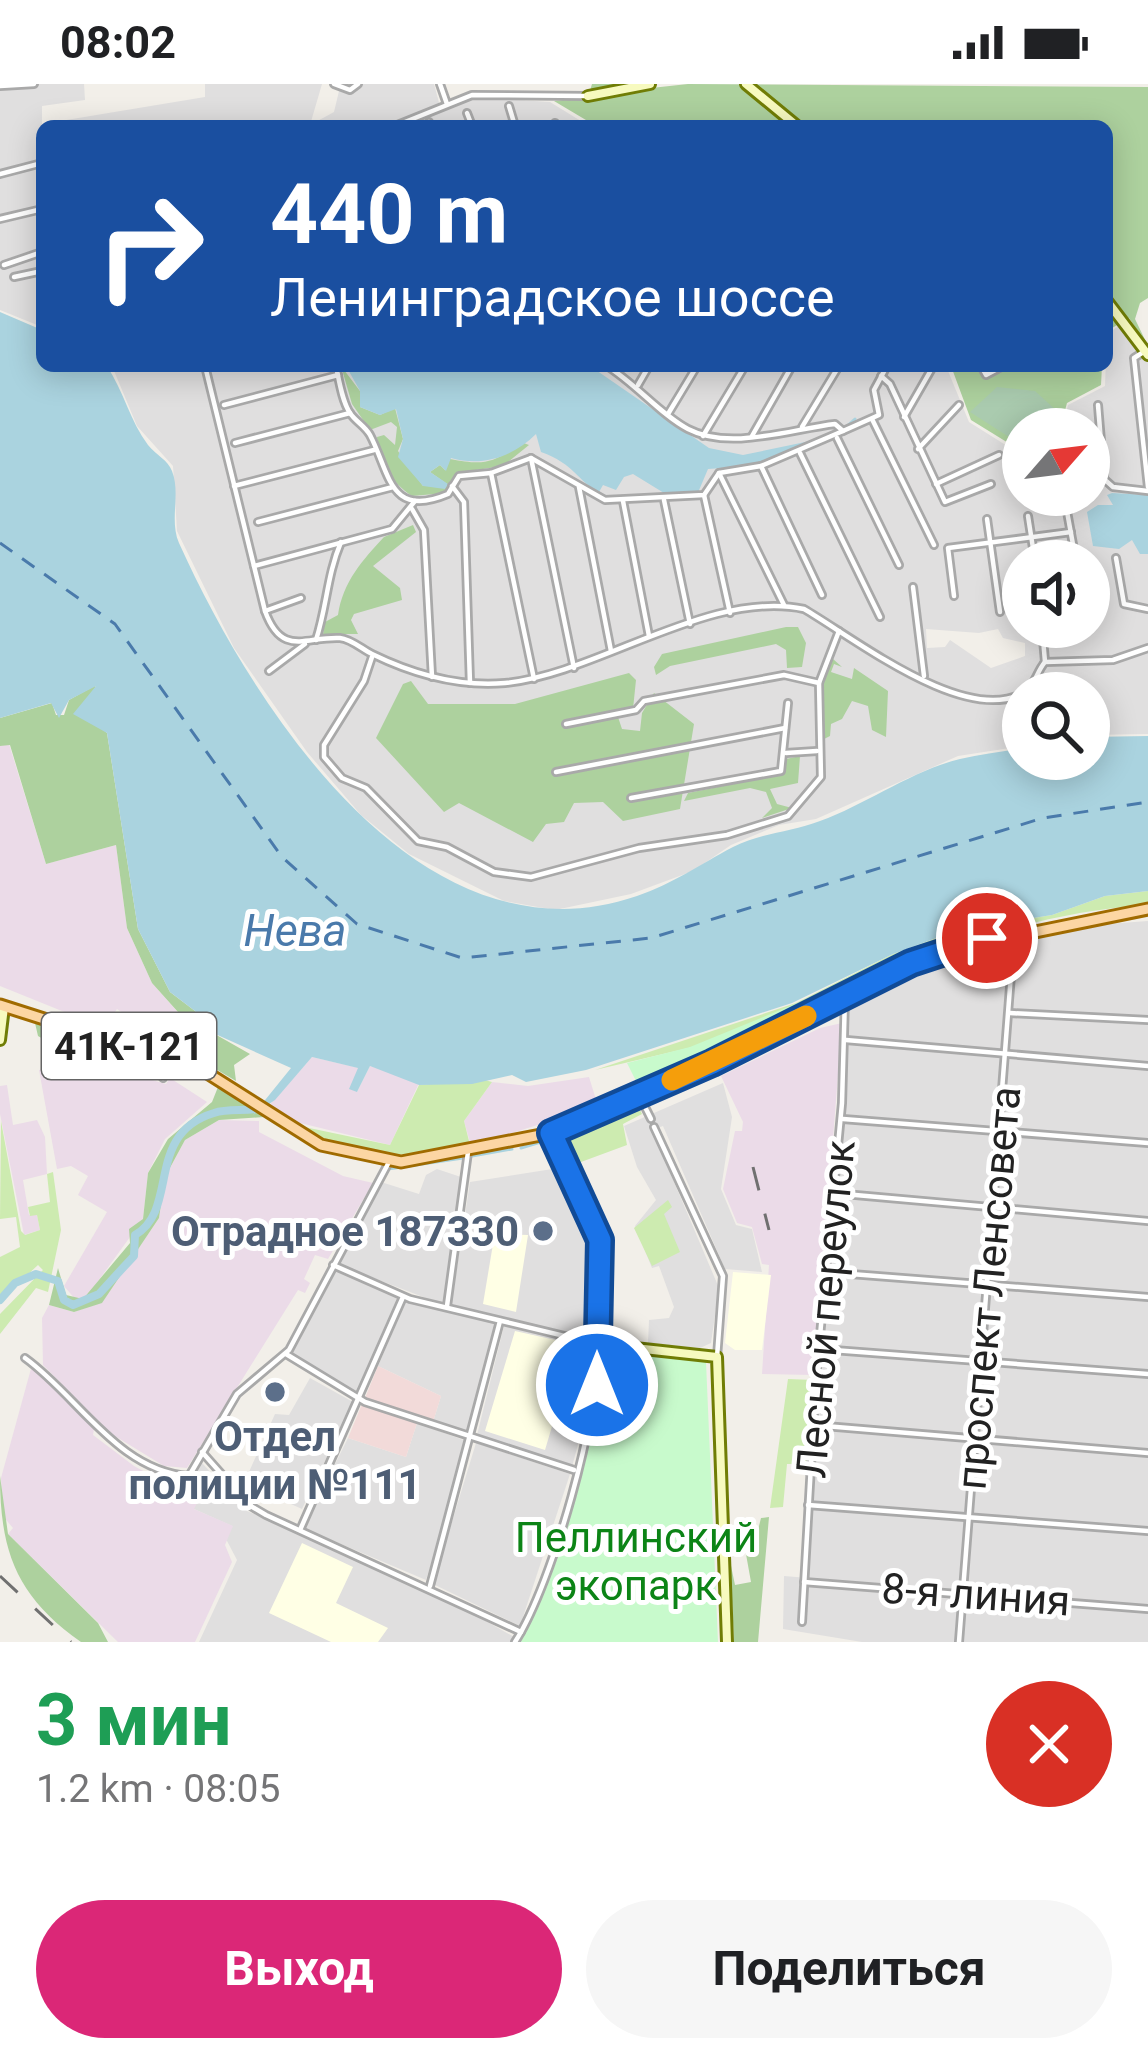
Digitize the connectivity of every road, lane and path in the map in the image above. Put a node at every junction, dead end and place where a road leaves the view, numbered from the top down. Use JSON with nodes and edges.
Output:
{"nodes":[{"id":1,"x":34,"y":84,"type":"edge"},
{"id":2,"x":334,"y":84,"type":"edge"},
{"id":3,"x":358,"y":84,"type":"edge"},
{"id":4,"x":440,"y":84,"type":"edge"},
{"id":5,"x":650,"y":84,"type":"edge"},
{"id":6,"x":746,"y":84,"type":"edge"},
{"id":7,"x":0,"y":86,"type":"edge"},
{"id":8,"x":584,"y":96,"type":"joint"},
{"id":9,"x":447,"y":104,"type":"junction"},
{"id":10,"x":508,"y":106,"type":"dead end"},
{"id":11,"x":467,"y":113,"type":"dead end"},
{"id":12,"x":409,"y":120,"type":"edge"},
{"id":13,"x":470,"y":120,"type":"edge"},
{"id":14,"x":513,"y":120,"type":"edge"},
{"id":15,"x":789,"y":120,"type":"edge"},
{"id":16,"x":36,"y":165,"type":"edge"},
{"id":17,"x":0,"y":174,"type":"edge"},
{"id":18,"x":36,"y":210,"type":"edge"},
{"id":19,"x":0,"y":219,"type":"edge"},
{"id":20,"x":36,"y":253,"type":"edge"},
{"id":21,"x":4,"y":265,"type":"dead end"},
{"id":22,"x":36,"y":272,"type":"edge"},
{"id":23,"x":14,"y":277,"type":"dead end"},
{"id":24,"x":1113,"y":309,"type":"edge"},
{"id":25,"x":1147,"y":353,"type":"edge"},
{"id":26,"x":206,"y":372,"type":"edge"},
{"id":27,"x":337,"y":372,"type":"edge"},
{"id":28,"x":616,"y":372,"type":"edge"},
{"id":29,"x":646,"y":372,"type":"edge"},
{"id":30,"x":693,"y":372,"type":"edge"},
{"id":31,"x":741,"y":372,"type":"edge"},
{"id":32,"x":789,"y":372,"type":"edge"},
{"id":33,"x":835,"y":372,"type":"edge"},
{"id":34,"x":883,"y":372,"type":"edge"},
{"id":35,"x":931,"y":372,"type":"edge"},
{"id":36,"x":338,"y":375,"type":"junction"},
{"id":37,"x":881,"y":376,"type":"junction"},
{"id":38,"x":638,"y":386,"type":"junction"},
{"id":39,"x":224,"y":405,"type":"dead end"},
{"id":40,"x":959,"y":405,"type":"dead end"},
{"id":41,"x":1098,"y":405,"type":"dead end"},
{"id":42,"x":350,"y":413,"type":"junction"},
{"id":43,"x":668,"y":414,"type":"junction"},
{"id":44,"x":904,"y":417,"type":"junction"},
{"id":45,"x":872,"y":419,"type":"junction"},
{"id":46,"x":802,"y":428,"type":"junction"},
{"id":47,"x":843,"y":431,"type":"junction"},
{"id":48,"x":703,"y":436,"type":"junction"},
{"id":49,"x":752,"y":436,"type":"junction"},
{"id":50,"x":837,"y":438,"type":"junction"},
{"id":51,"x":235,"y":443,"type":"dead end"},
{"id":52,"x":918,"y":449,"type":"junction"},
{"id":53,"x":374,"y":450,"type":"junction"},
{"id":54,"x":800,"y":452,"type":"junction"},
{"id":55,"x":999,"y":455,"type":"dead end"},
{"id":56,"x":531,"y":458,"type":"junction"},
{"id":57,"x":761,"y":466,"type":"junction"},
{"id":58,"x":491,"y":473,"type":"junction"},
{"id":59,"x":719,"y":473,"type":"junction"},
{"id":60,"x":936,"y":484,"type":"junction"},
{"id":61,"x":991,"y":484,"type":"dead end"},
{"id":62,"x":233,"y":486,"type":"junction"},
{"id":63,"x":393,"y":487,"type":"junction"},
{"id":64,"x":452,"y":487,"type":"junction"},
{"id":65,"x":579,"y":487,"type":"junction"},
{"id":66,"x":1148,"y":489,"type":"edge"},
{"id":67,"x":704,"y":495,"type":"junction"},
{"id":68,"x":664,"y":500,"type":"junction"},
{"id":69,"x":623,"y":501,"type":"junction"},
{"id":70,"x":413,"y":505,"type":"junction"},
{"id":71,"x":1028,"y":516,"type":"dead end"},
{"id":72,"x":1068,"y":516,"type":"edge"},
{"id":73,"x":986,"y":519,"type":"dead end"},
{"id":74,"x":258,"y":522,"type":"dead end"},
{"id":75,"x":1071,"y":532,"type":"junction"},
{"id":76,"x":1031,"y":536,"type":"junction"},
{"id":77,"x":1032,"y":540,"type":"edge"},
{"id":78,"x":1072,"y":540,"type":"edge"},
{"id":79,"x":341,"y":542,"type":"junction"},
{"id":80,"x":989,"y":542,"type":"junction"},
{"id":81,"x":934,"y":544,"type":"dead end"},
{"id":82,"x":1116,"y":558,"type":"dead end"},
{"id":83,"x":898,"y":565,"type":"dead end"},
{"id":84,"x":253,"y":566,"type":"junction"},
{"id":85,"x":913,"y":587,"type":"dead end"},
{"id":86,"x":822,"y":596,"type":"dead end"},
{"id":87,"x":954,"y":596,"type":"dead end"},
{"id":88,"x":301,"y":598,"type":"dead end"},
{"id":89,"x":784,"y":605,"type":"junction"},
{"id":90,"x":1148,"y":609,"type":"edge"},
{"id":91,"x":265,"y":611,"type":"junction"},
{"id":92,"x":1000,"y":612,"type":"dead end"},
{"id":93,"x":730,"y":615,"type":"junction"},
{"id":94,"x":880,"y":617,"type":"dead end"},
{"id":95,"x":690,"y":624,"type":"junction"},
{"id":96,"x":839,"y":632,"type":"junction"},
{"id":97,"x":649,"y":636,"type":"junction"},
{"id":98,"x":315,"y":642,"type":"junction"},
{"id":99,"x":305,"y":644,"type":"junction"},
{"id":100,"x":1044,"y":648,"type":"edge"},
{"id":101,"x":1148,"y":648,"type":"edge"},
{"id":102,"x":610,"y":651,"type":"junction"},
{"id":103,"x":373,"y":654,"type":"junction"},
{"id":104,"x":1045,"y":662,"type":"junction"},
{"id":105,"x":574,"y":668,"type":"junction"},
{"id":106,"x":269,"y":670,"type":"dead end"},
{"id":107,"x":432,"y":676,"type":"junction"},
{"id":108,"x":535,"y":679,"type":"junction"},
{"id":109,"x":924,"y":679,"type":"junction"},
{"id":110,"x":470,"y":683,"type":"junction"},
{"id":111,"x":819,"y":683,"type":"junction"},
{"id":112,"x":788,"y":703,"type":"dead end"},
{"id":113,"x":566,"y":724,"type":"dead end"},
{"id":114,"x":785,"y":728,"type":"junction"},
{"id":115,"x":817,"y":751,"type":"junction"},
{"id":116,"x":784,"y":753,"type":"junction"},
{"id":117,"x":556,"y":772,"type":"dead end"},
{"id":118,"x":632,"y":798,"type":"dead end"},
{"id":119,"x":1148,"y":909,"type":"edge"},
{"id":120,"x":1013,"y":933,"type":"junction"},
{"id":121,"x":845,"y":997,"type":"junction"},
{"id":122,"x":2,"y":1006,"type":"edge"},
{"id":123,"x":1010,"y":1013,"type":"junction"},
{"id":124,"x":1148,"y":1020,"type":"edge"},
{"id":125,"x":0,"y":1040,"type":"edge"},
{"id":126,"x":846,"y":1040,"type":"junction"},
{"id":127,"x":1007,"y":1054,"type":"junction"},
{"id":128,"x":169,"y":1058,"type":"junction"},
{"id":129,"x":1148,"y":1066,"type":"edge"},
{"id":130,"x":164,"y":1078,"type":"dead end"},
{"id":131,"x":639,"y":1095,"type":"junction"},
{"id":132,"x":841,"y":1119,"type":"junction"},
{"id":133,"x":1000,"y":1131,"type":"junction"},
{"id":134,"x":551,"y":1133,"type":"junction"},
{"id":135,"x":1148,"y":1143,"type":"edge"},
{"id":136,"x":468,"y":1151,"type":"junction"},
{"id":137,"x":373,"y":1160,"type":"junction"},
{"id":138,"x":388,"y":1162,"type":"junction"},
{"id":139,"x":382,"y":1175,"type":"junction"},
{"id":140,"x":833,"y":1193,"type":"junction"},
{"id":141,"x":994,"y":1208,"type":"junction"},
{"id":142,"x":1148,"y":1221,"type":"edge"},
{"id":143,"x":333,"y":1265,"type":"junction"},
{"id":144,"x":826,"y":1272,"type":"junction"},
{"id":145,"x":988,"y":1286,"type":"junction"},
{"id":146,"x":403,"y":1297,"type":"junction"},
{"id":147,"x":1148,"y":1298,"type":"edge"},
{"id":148,"x":447,"y":1308,"type":"junction"},
{"id":149,"x":500,"y":1321,"type":"junction"},
{"id":150,"x":598,"y":1344,"type":"junction"},
{"id":151,"x":820,"y":1349,"type":"junction"},
{"id":152,"x":286,"y":1354,"type":"junction"},
{"id":153,"x":25,"y":1358,"type":"dead end"},
{"id":154,"x":717,"y":1358,"type":"junction"},
{"id":155,"x":983,"y":1361,"type":"junction"},
{"id":156,"x":1148,"y":1374,"type":"edge"},
{"id":157,"x":358,"y":1399,"type":"junction"},
{"id":158,"x":813,"y":1425,"type":"junction"},
{"id":159,"x":473,"y":1438,"type":"junction"},
{"id":160,"x":976,"y":1438,"type":"junction"},
{"id":161,"x":202,"y":1452,"type":"junction"},
{"id":162,"x":1148,"y":1453,"type":"edge"},
{"id":163,"x":576,"y":1470,"type":"junction"},
{"id":164,"x":808,"y":1505,"type":"junction"},
{"id":165,"x":970,"y":1516,"type":"junction"},
{"id":166,"x":300,"y":1530,"type":"junction"},
{"id":167,"x":1148,"y":1531,"type":"edge"},
{"id":168,"x":804,"y":1582,"type":"junction"},
{"id":169,"x":430,"y":1586,"type":"junction"},
{"id":170,"x":964,"y":1592,"type":"junction"},
{"id":171,"x":1148,"y":1609,"type":"edge"},
{"id":172,"x":802,"y":1622,"type":"dead end"},
{"id":173,"x":522,"y":1632,"type":"junction"},
{"id":174,"x":515,"y":1642,"type":"edge"},
{"id":175,"x":727,"y":1642,"type":"edge"},
{"id":176,"x":959,"y":1642,"type":"edge"}],
"edges":[{"from":1,"to":7,"type":"street"},
{"from":2,"to":3,"type":"street"},
{"from":4,"to":9,"type":"street"},
{"from":5,"to":8,"type":"street"},
{"from":6,"to":15,"type":"street"},
{"from":8,"to":9,"type":"street"},
{"from":9,"to":12,"type":"street"},
{"from":10,"to":14,"type":"street"},
{"from":11,"to":13,"type":"street"},
{"from":16,"to":17,"type":"street"},
{"from":18,"to":19,"type":"street"},
{"from":20,"to":21,"type":"street"},
{"from":22,"to":23,"type":"street"},
{"from":24,"to":25,"type":"street"},
{"from":25,"to":66,"type":"street"},
{"from":26,"to":62,"type":"street"},
{"from":27,"to":36,"type":"street"},
{"from":28,"to":38,"type":"street"},
{"from":29,"to":38,"type":"street"},
{"from":30,"to":43,"type":"street"},
{"from":31,"to":48,"type":"street"},
{"from":32,"to":49,"type":"street"},
{"from":33,"to":46,"type":"street"},
{"from":34,"to":37,"type":"street"},
{"from":35,"to":44,"type":"street"},
{"from":36,"to":39,"type":"street"},
{"from":36,"to":42,"type":"street"},
{"from":37,"to":44,"type":"street"},
{"from":37,"to":45,"type":"street"},
{"from":38,"to":43,"type":"street"},
{"from":40,"to":52,"type":"street"},
{"from":41,"to":66,"type":"street"},
{"from":42,"to":51,"type":"street"},
{"from":42,"to":53,"type":"street"},
{"from":43,"to":48,"type":"street"},
{"from":44,"to":52,"type":"street"},
{"from":45,"to":47,"type":"street"},
{"from":45,"to":81,"type":"street"},
{"from":46,"to":47,"type":"street"},
{"from":46,"to":49,"type":"street"},
{"from":47,"to":50,"type":"street"},
{"from":48,"to":49,"type":"street"},
{"from":50,"to":54,"type":"street"},
{"from":50,"to":83,"type":"street"},
{"from":52,"to":60,"type":"street"},
{"from":53,"to":62,"type":"street"},
{"from":53,"to":63,"type":"street"},
{"from":54,"to":57,"type":"street"},
{"from":54,"to":94,"type":"street"},
{"from":55,"to":60,"type":"street"},
{"from":56,"to":58,"type":"street"},
{"from":56,"to":65,"type":"street"},
{"from":56,"to":105,"type":"street"},
{"from":57,"to":59,"type":"street"},
{"from":57,"to":86,"type":"street"},
{"from":58,"to":64,"type":"street"},
{"from":58,"to":108,"type":"street"},
{"from":59,"to":67,"type":"street"},
{"from":59,"to":89,"type":"street"},
{"from":60,"to":61,"type":"street"},
{"from":62,"to":84,"type":"street"},
{"from":63,"to":70,"type":"street"},
{"from":63,"to":74,"type":"street"},
{"from":64,"to":70,"type":"street"},
{"from":64,"to":110,"type":"street"},
{"from":65,"to":69,"type":"street"},
{"from":65,"to":102,"type":"street"},
{"from":67,"to":68,"type":"street"},
{"from":67,"to":93,"type":"street"},
{"from":68,"to":69,"type":"street"},
{"from":68,"to":95,"type":"street"},
{"from":69,"to":97,"type":"street"},
{"from":70,"to":79,"type":"street"},
{"from":70,"to":107,"type":"street"},
{"from":71,"to":76,"type":"street"},
{"from":72,"to":75,"type":"street"},
{"from":73,"to":80,"type":"street"},
{"from":75,"to":76,"type":"street"},
{"from":75,"to":78,"type":"street"},
{"from":76,"to":77,"type":"street"},
{"from":76,"to":80,"type":"street"},
{"from":79,"to":84,"type":"street"},
{"from":79,"to":98,"type":"street"},
{"from":80,"to":87,"type":"street"},
{"from":80,"to":92,"type":"street"},
{"from":82,"to":90,"type":"street"},
{"from":84,"to":91,"type":"street"},
{"from":85,"to":109,"type":"street"},
{"from":88,"to":91,"type":"street"},
{"from":89,"to":93,"type":"street"},
{"from":89,"to":96,"type":"street"},
{"from":91,"to":99,"type":"street"},
{"from":93,"to":95,"type":"street"},
{"from":95,"to":97,"type":"street"},
{"from":96,"to":109,"type":"street"},
{"from":96,"to":111,"type":"street"},
{"from":97,"to":102,"type":"street"},
{"from":98,"to":99,"type":"street"},
{"from":98,"to":103,"type":"street"},
{"from":99,"to":106,"type":"street"},
{"from":100,"to":104,"type":"street"},
{"from":101,"to":104,"type":"street"},
{"from":102,"to":105,"type":"street"},
{"from":103,"to":107,"type":"street"},
{"from":103,"to":115,"type":"street"},
{"from":104,"to":109,"type":"street"},
{"from":105,"to":108,"type":"street"},
{"from":107,"to":110,"type":"street"},
{"from":108,"to":110,"type":"street"},
{"from":111,"to":113,"type":"street"},
{"from":111,"to":115,"type":"street"},
{"from":112,"to":114,"type":"street"},
{"from":114,"to":116,"type":"street"},
{"from":114,"to":117,"type":"street"},
{"from":115,"to":116,"type":"street"},
{"from":116,"to":118,"type":"street"},
{"from":119,"to":120,"type":"main road","number":"41К-121"},
{"from":120,"to":121,"type":"main road","number":"41К-121"},
{"from":120,"to":123,"type":"street","name":"проспект Ленсовета"},
{"from":121,"to":126,"type":"street","name":"Лесной переулок"},
{"from":121,"to":131,"type":"main road","number":"41К-121"},
{"from":122,"to":125,"type":"street"},
{"from":122,"to":128,"type":"main road","number":"41К-121"},
{"from":123,"to":124,"type":"street"},
{"from":123,"to":127,"type":"street","name":"проспект Ленсовета"},
{"from":126,"to":127,"type":"street"},
{"from":126,"to":132,"type":"street","name":"Лесной переулок"},
{"from":127,"to":129,"type":"street"},
{"from":127,"to":133,"type":"street","name":"проспект Ленсовета"},
{"from":128,"to":130,"type":"street"},
{"from":128,"to":137,"type":"main road","number":"41К-121"},
{"from":131,"to":134,"type":"main road","number":"41К-121"},
{"from":131,"to":154,"type":"street"},
{"from":132,"to":133,"type":"street"},
{"from":132,"to":140,"type":"street","name":"Лесной переулок"},
{"from":133,"to":135,"type":"street"},
{"from":133,"to":141,"type":"street","name":"проспект Ленсовета"},
{"from":134,"to":136,"type":"main road","number":"41К-121"},
{"from":134,"to":150,"type":"street"},
{"from":136,"to":138,"type":"main road","number":"41К-121"},
{"from":136,"to":148,"type":"street"},
{"from":137,"to":138,"type":"main road","number":"41К-121"},
{"from":137,"to":139,"type":"street"},
{"from":138,"to":139,"type":"street"},
{"from":139,"to":143,"type":"street"},
{"from":140,"to":141,"type":"street"},
{"from":140,"to":144,"type":"street","name":"Лесной переулок"},
{"from":141,"to":142,"type":"street"},
{"from":141,"to":145,"type":"street","name":"проспект Ленсовета"},
{"from":143,"to":146,"type":"street"},
{"from":143,"to":152,"type":"street"},
{"from":144,"to":145,"type":"street"},
{"from":144,"to":151,"type":"street","name":"Лесной переулок"},
{"from":145,"to":147,"type":"street"},
{"from":145,"to":155,"type":"street","name":"проспект Ленсовета"},
{"from":146,"to":148,"type":"street"},
{"from":146,"to":157,"type":"street"},
{"from":148,"to":149,"type":"street"},
{"from":149,"to":150,"type":"street"},
{"from":149,"to":159,"type":"street"},
{"from":150,"to":154,"type":"street"},
{"from":150,"to":163,"type":"street"},
{"from":151,"to":155,"type":"street"},
{"from":151,"to":158,"type":"street","name":"Лесной переулок"},
{"from":152,"to":157,"type":"street"},
{"from":152,"to":161,"type":"street"},
{"from":153,"to":161,"type":"street"},
{"from":154,"to":175,"type":"street"},
{"from":155,"to":156,"type":"street"},
{"from":155,"to":160,"type":"street","name":"проспект Ленсовета"},
{"from":157,"to":159,"type":"street"},
{"from":157,"to":166,"type":"street"},
{"from":158,"to":160,"type":"street"},
{"from":158,"to":164,"type":"street","name":"Лесной переулок"},
{"from":159,"to":163,"type":"street"},
{"from":159,"to":169,"type":"street"},
{"from":160,"to":162,"type":"street"},
{"from":160,"to":165,"type":"street","name":"проспект Ленсовета"},
{"from":161,"to":166,"type":"street"},
{"from":163,"to":173,"type":"street"},
{"from":164,"to":165,"type":"street"},
{"from":164,"to":168,"type":"street","name":"Лесной переулок"},
{"from":165,"to":167,"type":"street"},
{"from":165,"to":170,"type":"street","name":"проспект Ленсовета"},
{"from":166,"to":169,"type":"street"},
{"from":168,"to":170,"type":"street","name":"8-я линия"},
{"from":168,"to":172,"type":"street","name":"Лесной переулок"},
{"from":169,"to":173,"type":"street"},
{"from":170,"to":171,"type":"street","name":"8-я линия"},
{"from":170,"to":176,"type":"street","name":"проспект Ленсовета"},
{"from":173,"to":174,"type":"street"}]}
